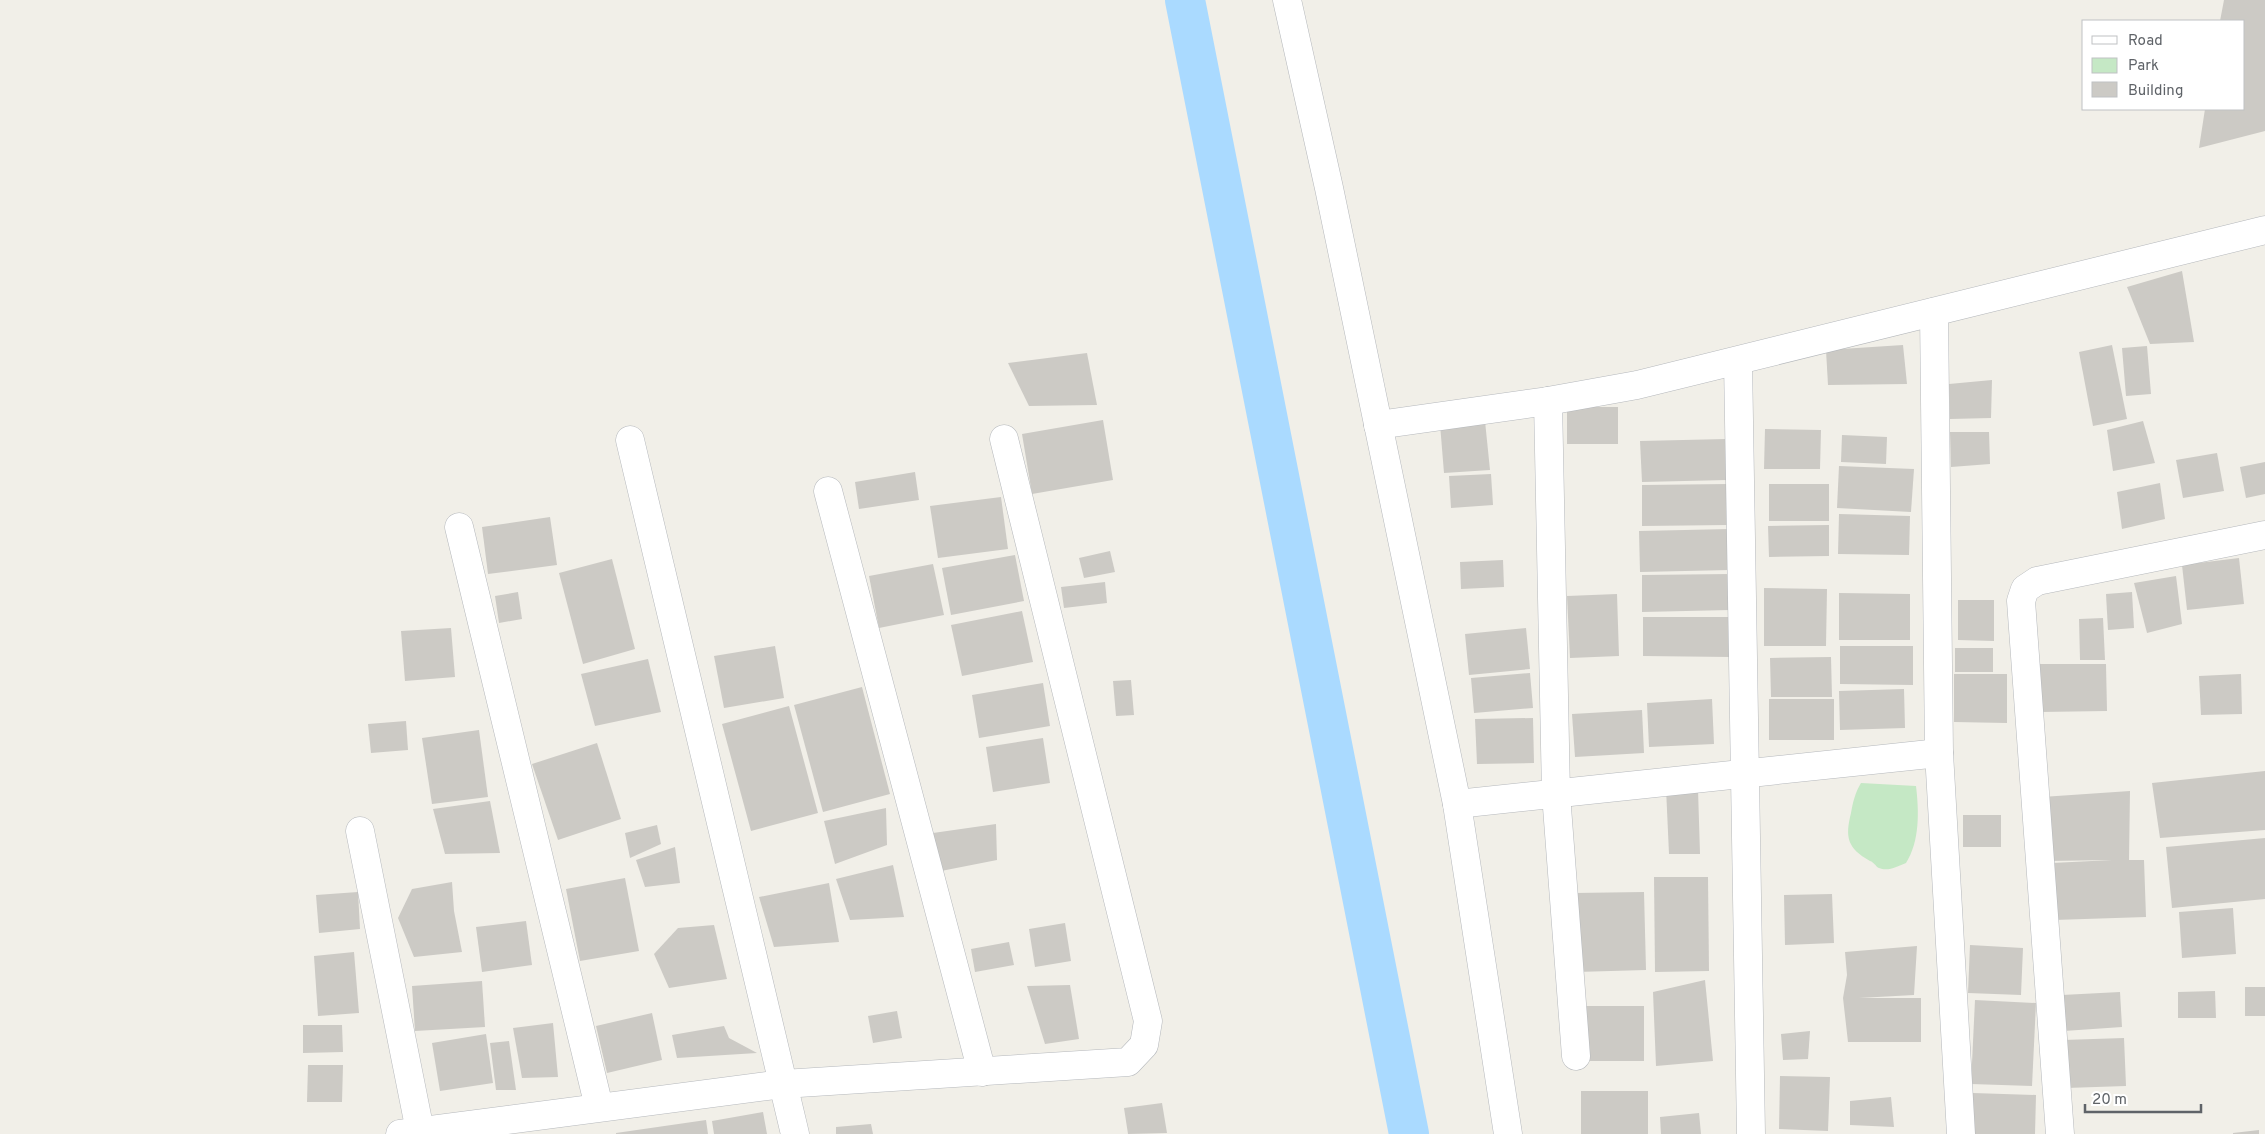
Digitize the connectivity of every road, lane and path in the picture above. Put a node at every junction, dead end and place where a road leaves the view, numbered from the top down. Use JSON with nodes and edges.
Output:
{"nodes":[{"id":1,"x":1287,"y":0,"type":"edge"},
{"id":2,"x":2265,"y":230,"type":"edge"},
{"id":3,"x":1934,"y":312,"type":"junction"},
{"id":4,"x":1738,"y":360,"type":"junction"},
{"id":5,"x":1548,"y":401,"type":"junction"},
{"id":6,"x":1378,"y":425,"type":"junction"},
{"id":7,"x":1004,"y":439,"type":"dead end"},
{"id":8,"x":630,"y":440,"type":"dead end"},
{"id":9,"x":828,"y":491,"type":"dead end"},
{"id":10,"x":459,"y":527,"type":"dead end"},
{"id":11,"x":2265,"y":535,"type":"edge"},
{"id":12,"x":1939,"y":753,"type":"junction"},
{"id":13,"x":1744,"y":772,"type":"junction"},
{"id":14,"x":1556,"y":794,"type":"junction"},
{"id":15,"x":1457,"y":804,"type":"junction"},
{"id":16,"x":360,"y":831,"type":"dead end"},
{"id":17,"x":1576,"y":1056,"type":"dead end"},
{"id":18,"x":982,"y":1072,"type":"junction"},
{"id":19,"x":783,"y":1084,"type":"junction"},
{"id":20,"x":599,"y":1108,"type":"junction"},
{"id":21,"x":410,"y":1133,"type":"edge"},
{"id":22,"x":795,"y":1134,"type":"edge"},
{"id":23,"x":1508,"y":1134,"type":"edge"},
{"id":24,"x":1751,"y":1134,"type":"edge"},
{"id":25,"x":1961,"y":1134,"type":"edge"},
{"id":26,"x":2060,"y":1134,"type":"edge"}],
"edges":[{"from":1,"to":6,"type":"street"},
{"from":2,"to":3,"type":"street"},
{"from":3,"to":4,"type":"street"},
{"from":3,"to":12,"type":"street"},
{"from":4,"to":5,"type":"street"},
{"from":4,"to":13,"type":"street"},
{"from":5,"to":6,"type":"street"},
{"from":5,"to":14,"type":"street"},
{"from":6,"to":15,"type":"street"},
{"from":7,"to":18,"type":"street"},
{"from":8,"to":19,"type":"street"},
{"from":9,"to":18,"type":"street"},
{"from":10,"to":20,"type":"street"},
{"from":11,"to":26,"type":"street"},
{"from":12,"to":13,"type":"street"},
{"from":12,"to":25,"type":"street"},
{"from":13,"to":14,"type":"street"},
{"from":13,"to":24,"type":"street"},
{"from":14,"to":15,"type":"street"},
{"from":14,"to":17,"type":"street"},
{"from":15,"to":23,"type":"street"},
{"from":16,"to":21,"type":"street"},
{"from":18,"to":19,"type":"street"},
{"from":19,"to":20,"type":"street"},
{"from":19,"to":22,"type":"street"},
{"from":20,"to":21,"type":"street"}]}
